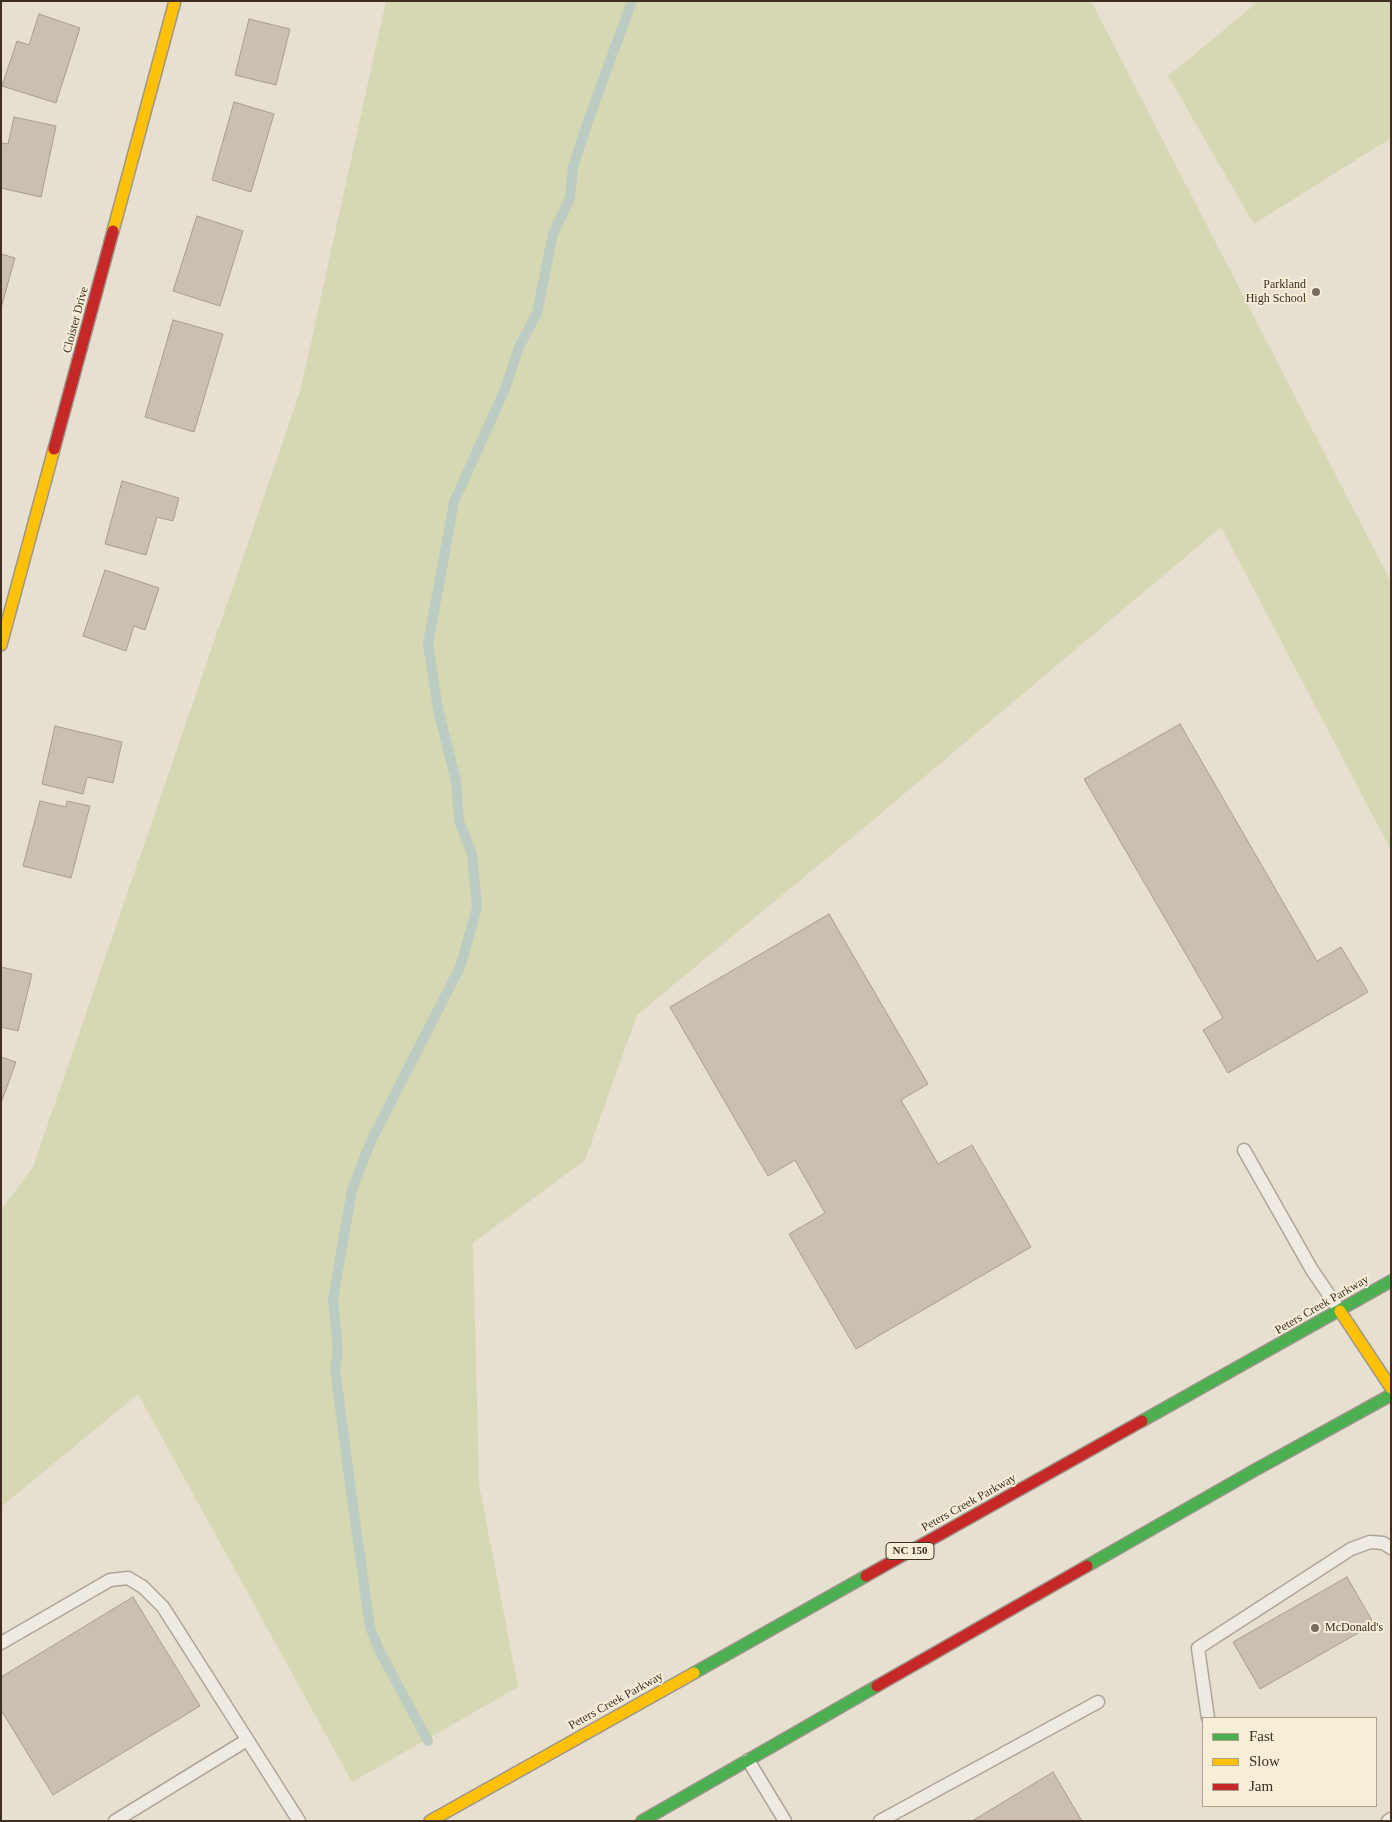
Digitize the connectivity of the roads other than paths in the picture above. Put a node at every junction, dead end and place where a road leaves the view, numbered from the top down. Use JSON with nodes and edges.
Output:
{"nodes":[{"id":1,"x":175,"y":1,"type":"edge"},
{"id":2,"x":1,"y":646,"type":"edge"},
{"id":3,"x":1244,"y":1150,"type":"dead end"},
{"id":4,"x":1391,"y":1281,"type":"edge"},
{"id":5,"x":1340,"y":1311,"type":"junction"},
{"id":6,"x":1391,"y":1388,"type":"edge"},
{"id":7,"x":1391,"y":1395,"type":"edge"},
{"id":8,"x":1391,"y":1548,"type":"edge"},
{"id":9,"x":1,"y":1643,"type":"edge"},
{"id":10,"x":1098,"y":1702,"type":"dead end"},
{"id":11,"x":1208,"y":1717,"type":"edge"},
{"id":12,"x":247,"y":1740,"type":"junction"},
{"id":13,"x":748,"y":1760,"type":"junction"},
{"id":14,"x":115,"y":1821,"type":"edge"},
{"id":15,"x":299,"y":1821,"type":"edge"},
{"id":16,"x":430,"y":1821,"type":"edge"},
{"id":17,"x":642,"y":1821,"type":"edge"},
{"id":18,"x":785,"y":1821,"type":"edge"},
{"id":19,"x":880,"y":1821,"type":"edge"}],
"edges":[{"from":1,"to":2,"type":"main road","name":"Cloister Drive"},
{"from":3,"to":5,"type":"lane"},
{"from":4,"to":5,"type":"main road","name":"Peters Creek Parkway","number":"NC 150"},
{"from":5,"to":6,"type":"main road"},
{"from":5,"to":16,"type":"main road","name":"Peters Creek Parkway","number":"NC 150"},
{"from":7,"to":13,"type":"main road"},
{"from":8,"to":11,"type":"lane"},
{"from":9,"to":12,"type":"lane"},
{"from":10,"to":19,"type":"lane"},
{"from":12,"to":14,"type":"lane"},
{"from":12,"to":15,"type":"lane"},
{"from":13,"to":17,"type":"main road"},
{"from":13,"to":18,"type":"lane"}]}
